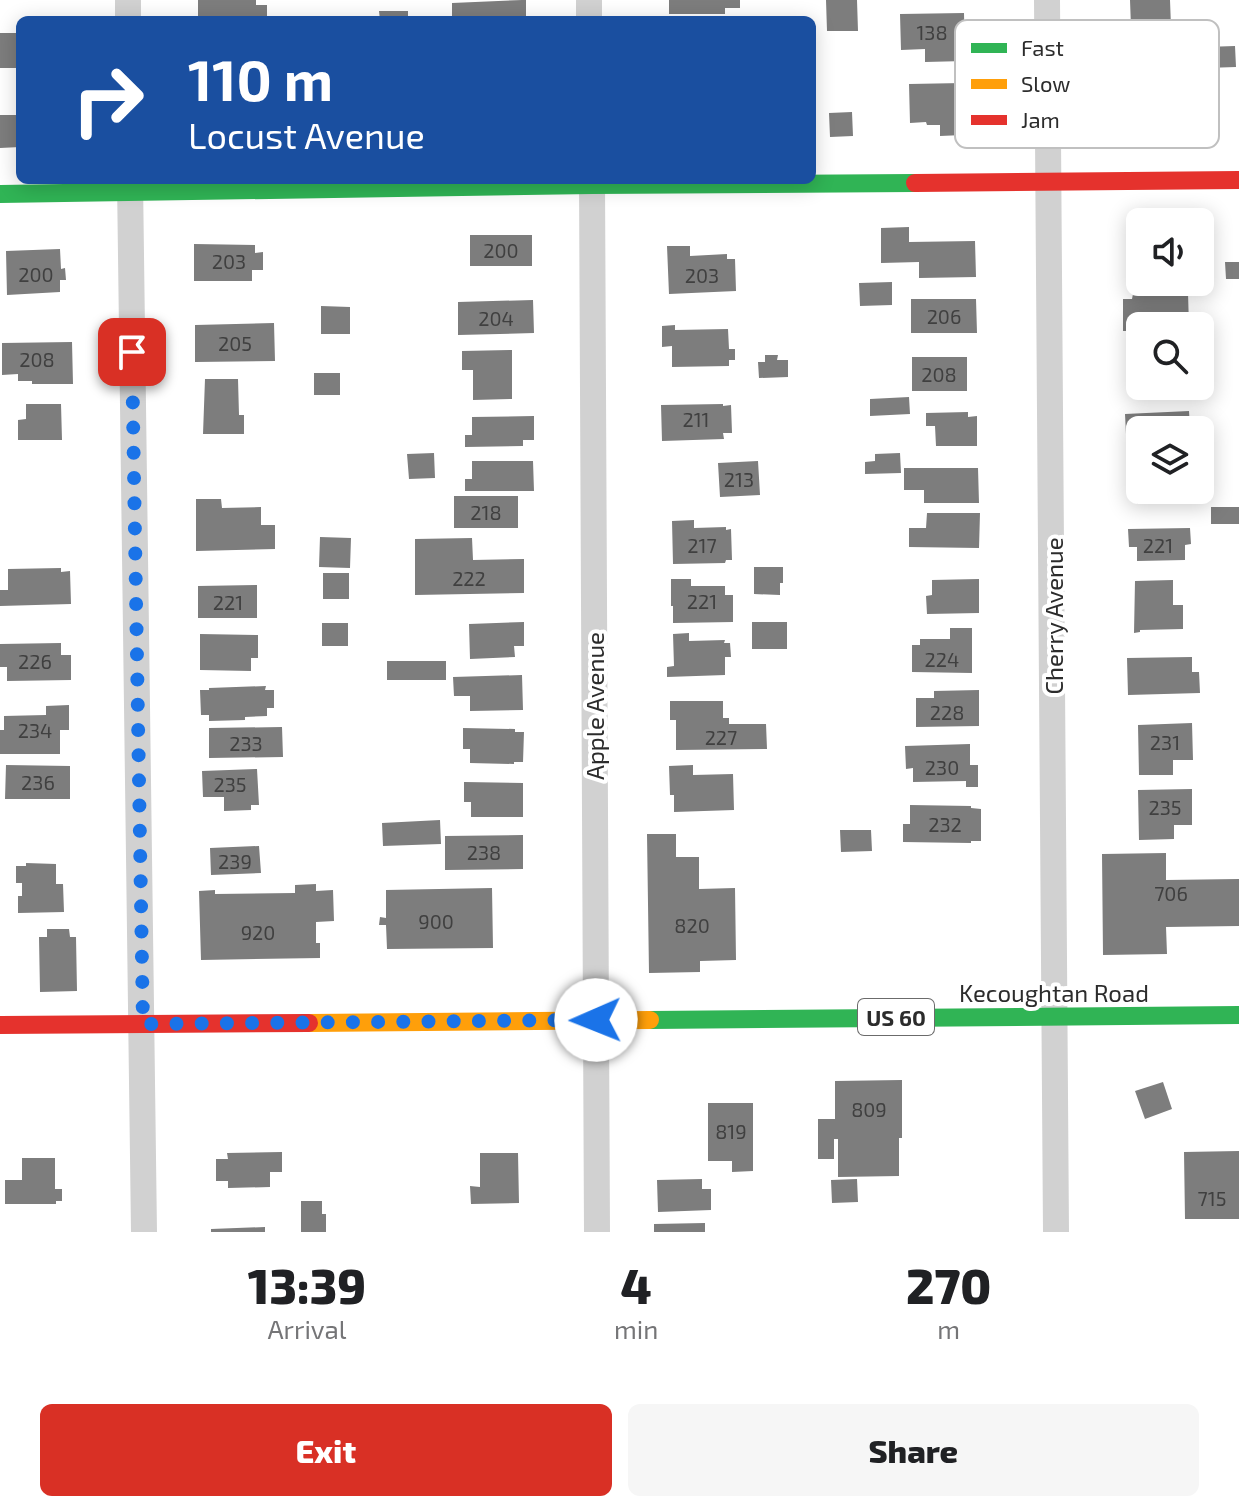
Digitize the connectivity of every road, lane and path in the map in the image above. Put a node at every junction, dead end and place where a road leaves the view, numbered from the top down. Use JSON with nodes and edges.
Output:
{"nodes":[{"id":1,"x":1047,"y":0,"type":"edge"},
{"id":2,"x":1047,"y":20,"type":"edge"},
{"id":3,"x":1049,"y":148,"type":"edge"},
{"id":4,"x":1239,"y":180,"type":"edge"},
{"id":5,"x":1050,"y":181,"type":"junction"},
{"id":6,"x":816,"y":182,"type":"edge"},
{"id":7,"x":361,"y":184,"type":"edge"},
{"id":8,"x":592,"y":184,"type":"edge"},
{"id":9,"x":130,"y":186,"type":"edge"},
{"id":10,"x":0,"y":194,"type":"edge"},
{"id":11,"x":1239,"y":1015,"type":"edge"},
{"id":12,"x":1056,"y":1016,"type":"junction"},
{"id":13,"x":596,"y":1020,"type":"junction"},
{"id":14,"x":143,"y":1024,"type":"junction"},
{"id":15,"x":0,"y":1025,"type":"edge"},
{"id":16,"x":144,"y":1232,"type":"edge"},
{"id":17,"x":597,"y":1232,"type":"edge"},
{"id":18,"x":1056,"y":1232,"type":"edge"}],
"edges":[{"from":1,"to":2,"type":"street","name":"Cherry Avenue"},
{"from":3,"to":5,"type":"street","name":"Cherry Avenue"},
{"from":4,"to":5,"type":"street"},
{"from":5,"to":6,"type":"street"},
{"from":5,"to":12,"type":"street","name":"Cherry Avenue"},
{"from":7,"to":9,"type":"street"},
{"from":8,"to":13,"type":"street","name":"Apple Avenue"},
{"from":9,"to":10,"type":"street"},
{"from":9,"to":14,"type":"street"},
{"from":11,"to":12,"type":"street","name":"Kecoughtan Road","number":"US 60"},
{"from":12,"to":13,"type":"street","name":"Kecoughtan Road","number":"US 60"},
{"from":12,"to":18,"type":"street","name":"Cherry Avenue"},
{"from":13,"to":14,"type":"street","name":"Kecoughtan Road","number":"US 60"},
{"from":13,"to":17,"type":"street","name":"Apple Avenue"},
{"from":14,"to":15,"type":"street","name":"Kecoughtan Road","number":"US 60"},
{"from":14,"to":16,"type":"street"}]}
